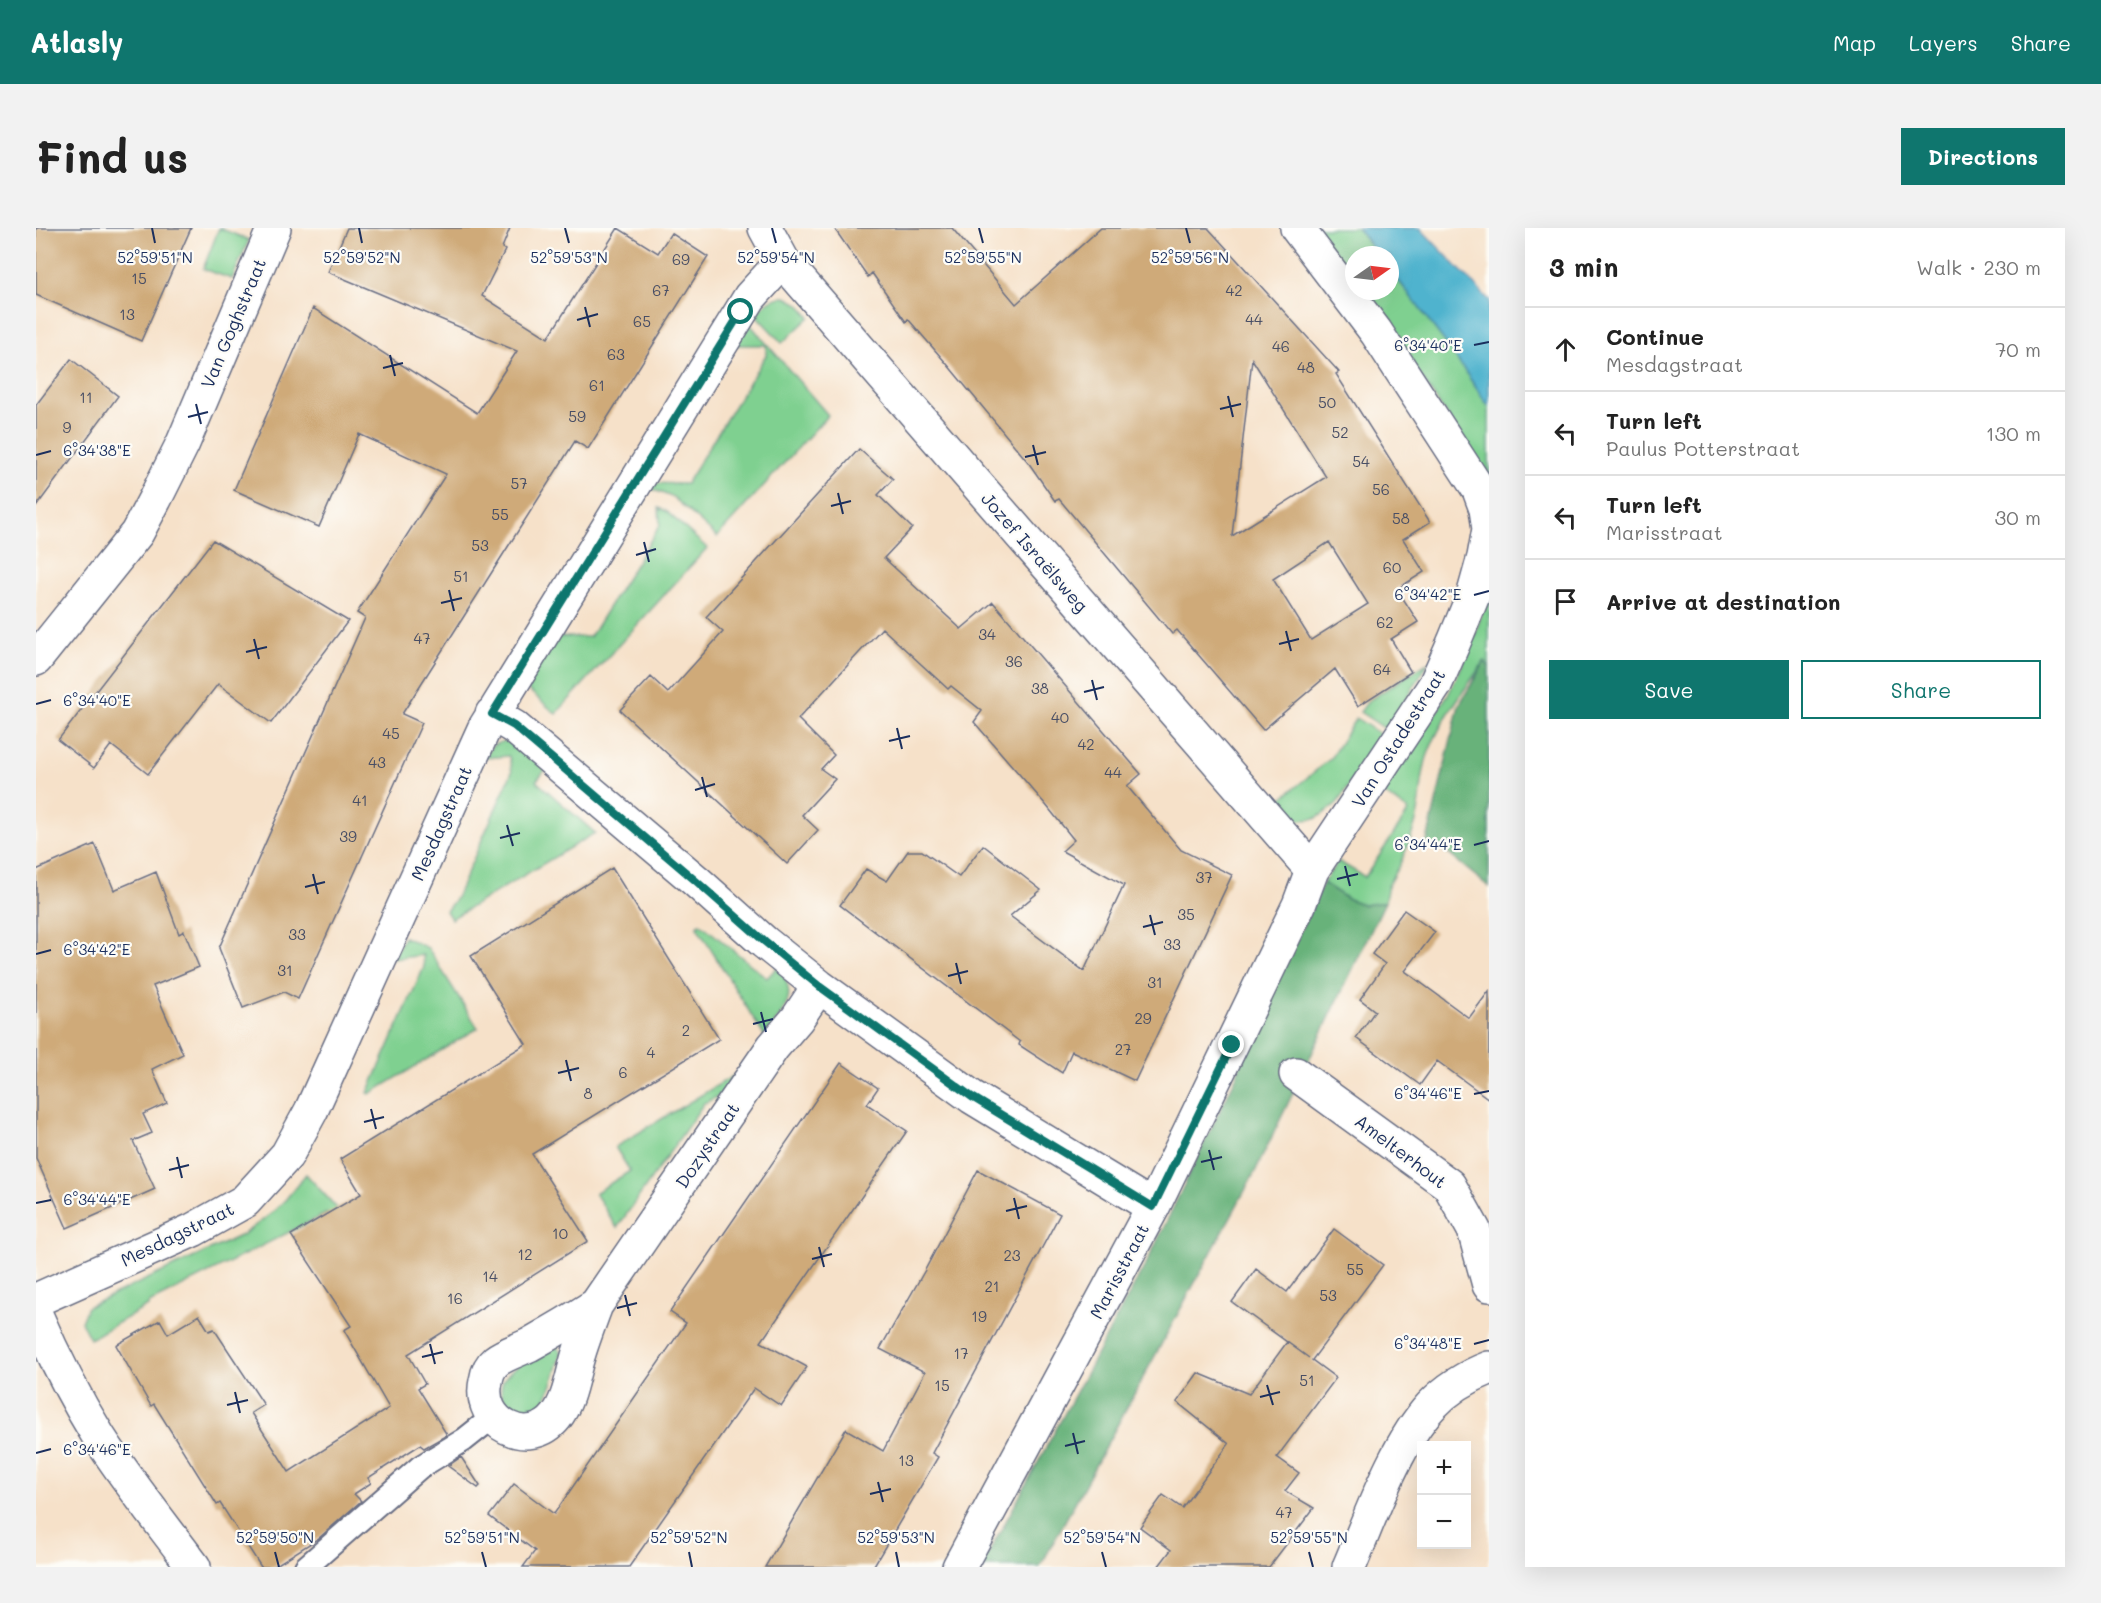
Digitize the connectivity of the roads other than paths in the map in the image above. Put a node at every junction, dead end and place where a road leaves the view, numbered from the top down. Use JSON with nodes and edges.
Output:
{"nodes":[{"id":1,"x":274,"y":228,"type":"edge"},
{"id":2,"x":765,"y":228,"type":"edge"},
{"id":3,"x":1297,"y":228,"type":"edge"},
{"id":4,"x":783,"y":261,"type":"junction"},
{"id":5,"x":36,"y":658,"type":"edge"},
{"id":6,"x":492,"y":714,"type":"junction"},
{"id":7,"x":1312,"y":870,"type":"junction"},
{"id":8,"x":819,"y":986,"type":"junction"},
{"id":9,"x":1296,"y":1074,"type":"dead end"},
{"id":10,"x":1153,"y":1207,"type":"junction"},
{"id":11,"x":1489,"y":1285,"type":"edge"},
{"id":12,"x":36,"y":1300,"type":"edge"},
{"id":13,"x":596,"y":1305,"type":"junction"},
{"id":14,"x":36,"y":1315,"type":"edge"},
{"id":15,"x":1489,"y":1368,"type":"edge"},
{"id":16,"x":493,"y":1417,"type":"junction"},
{"id":17,"x":194,"y":1567,"type":"edge"},
{"id":18,"x":306,"y":1567,"type":"edge"},
{"id":19,"x":959,"y":1567,"type":"edge"},
{"id":20,"x":1348,"y":1567,"type":"edge"}],
"edges":[{"from":1,"to":5,"type":"street","name":"Van Goghstraat"},
{"from":2,"to":4,"type":"street","name":"Jozef Israëlsweg"},
{"from":3,"to":7,"type":"street","name":"Van Ostadestraat"},
{"from":4,"to":6,"type":"street","name":"Mesdagstraat"},
{"from":4,"to":7,"type":"street","name":"Jozef Israëlsweg"},
{"from":6,"to":8,"type":"street"},
{"from":6,"to":12,"type":"street","name":"Mesdagstraat"},
{"from":7,"to":10,"type":"street","name":"Marisstraat"},
{"from":8,"to":10,"type":"street"},
{"from":8,"to":13,"type":"street","name":"Dozystraat"},
{"from":9,"to":11,"type":"street","name":"Amelterhout"},
{"from":10,"to":19,"type":"street","name":"Marisstraat"},
{"from":13,"to":16,"type":"street","name":"Dozystraat"},
{"from":13,"to":16,"type":"street","name":"Dozystraat"},
{"from":14,"to":17,"type":"street"},
{"from":15,"to":20,"type":"street"},
{"from":16,"to":18,"type":"lane"}]}
